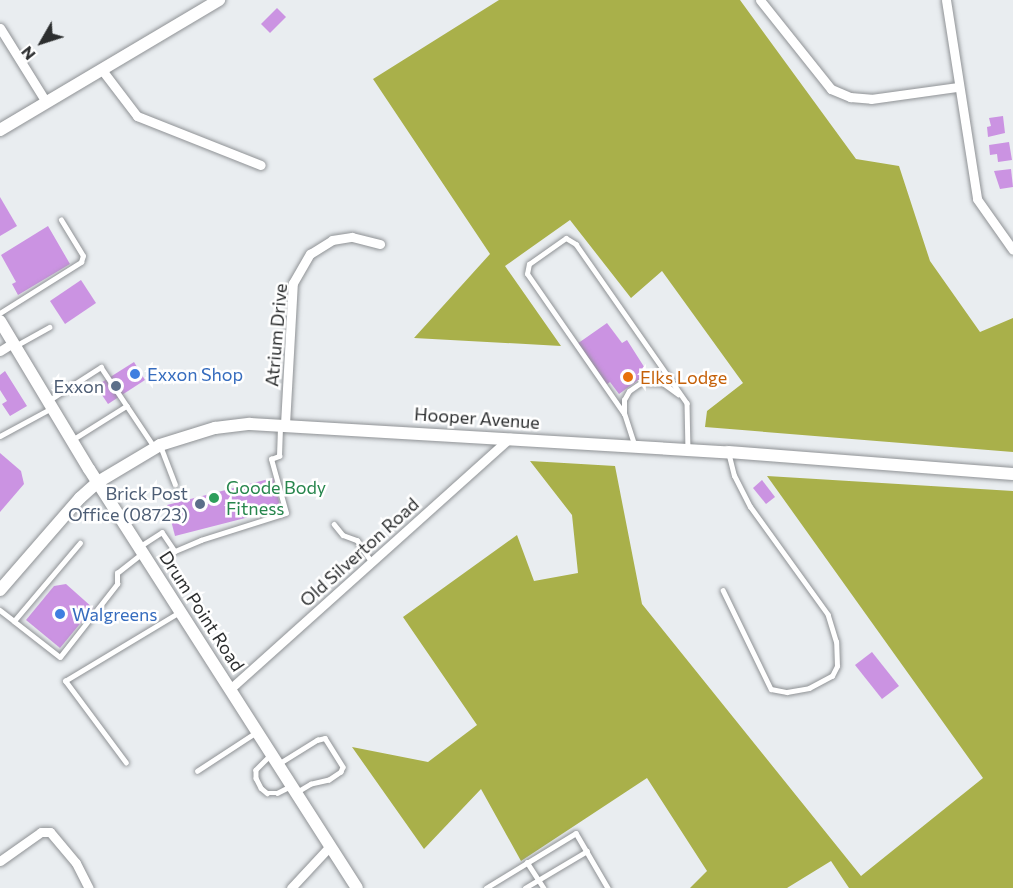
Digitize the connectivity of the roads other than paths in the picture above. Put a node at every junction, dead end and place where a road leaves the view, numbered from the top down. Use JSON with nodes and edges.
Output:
{"nodes":[{"id":1,"x":219,"y":0,"type":"edge"},
{"id":2,"x":760,"y":0,"type":"edge"},
{"id":3,"x":946,"y":0,"type":"edge"},
{"id":4,"x":0,"y":28,"type":"edge"},
{"id":5,"x":102,"y":70,"type":"junction"},
{"id":6,"x":958,"y":87,"type":"junction"},
{"id":7,"x":45,"y":102,"type":"junction"},
{"id":8,"x":0,"y":130,"type":"edge"},
{"id":9,"x":261,"y":165,"type":"dead end"},
{"id":10,"x":61,"y":220,"type":"dead end"},
{"id":11,"x":380,"y":244,"type":"dead end"},
{"id":12,"x":1012,"y":246,"type":"edge"},
{"id":13,"x":0,"y":313,"type":"edge"},
{"id":14,"x":0,"y":321,"type":"edge"},
{"id":15,"x":49,"y":327,"type":"dead end"},
{"id":16,"x":14,"y":345,"type":"junction"},
{"id":17,"x":0,"y":351,"type":"edge"},
{"id":18,"x":687,"y":402,"type":"junction"},
{"id":19,"x":50,"y":404,"type":"junction"},
{"id":20,"x":127,"y":406,"type":"junction"},
{"id":21,"x":624,"y":414,"type":"junction"},
{"id":22,"x":283,"y":424,"type":"junction"},
{"id":23,"x":1,"y":435,"type":"edge"},
{"id":24,"x":510,"y":438,"type":"junction"},
{"id":25,"x":72,"y":440,"type":"junction"},
{"id":26,"x":158,"y":446,"type":"junction"},
{"id":27,"x":634,"y":446,"type":"junction"},
{"id":28,"x":688,"y":450,"type":"junction"},
{"id":29,"x":728,"y":452,"type":"junction"},
{"id":30,"x":1013,"y":474,"type":"edge"},
{"id":31,"x":98,"y":482,"type":"junction"},
{"id":32,"x":175,"y":484,"type":"dead end"},
{"id":33,"x":334,"y":524,"type":"dead end"},
{"id":34,"x":80,"y":543,"type":"dead end"},
{"id":35,"x":141,"y":550,"type":"junction"},
{"id":36,"x":373,"y":563,"type":"junction"},
{"id":37,"x":0,"y":590,"type":"edge"},
{"id":38,"x":723,"y":590,"type":"dead end"},
{"id":39,"x":0,"y":610,"type":"edge"},
{"id":40,"x":180,"y":611,"type":"junction"},
{"id":41,"x":14,"y":621,"type":"junction"},
{"id":42,"x":230,"y":689,"type":"junction"},
{"id":43,"x":257,"y":732,"type":"junction"},
{"id":44,"x":275,"y":760,"type":"junction"},
{"id":45,"x":126,"y":763,"type":"dead end"},
{"id":46,"x":197,"y":771,"type":"dead end"},
{"id":47,"x":294,"y":789,"type":"junction"},
{"id":48,"x":330,"y":846,"type":"junction"},
{"id":49,"x":587,"y":851,"type":"junction"},
{"id":50,"x":0,"y":861,"type":"edge"},
{"id":51,"x":527,"y":862,"type":"junction"},
{"id":52,"x":539,"y":880,"type":"junction"},
{"id":53,"x":89,"y":888,"type":"edge"},
{"id":54,"x":291,"y":888,"type":"edge"},
{"id":55,"x":357,"y":888,"type":"edge"},
{"id":56,"x":487,"y":888,"type":"edge"},
{"id":57,"x":525,"y":888,"type":"edge"},
{"id":58,"x":544,"y":888,"type":"edge"},
{"id":59,"x":608,"y":888,"type":"edge"}],
"edges":[{"from":1,"to":5,"type":"main road"},
{"from":2,"to":6,"type":"street"},
{"from":3,"to":6,"type":"street"},
{"from":4,"to":7,"type":"street"},
{"from":5,"to":7,"type":"main road"},
{"from":5,"to":9,"type":"street"},
{"from":6,"to":12,"type":"street"},
{"from":7,"to":8,"type":"main road"},
{"from":10,"to":13,"type":"lane"},
{"from":11,"to":22,"type":"street","name":"Atrium Drive"},
{"from":14,"to":16,"type":"main road","name":"Drum Point Road"},
{"from":15,"to":16,"type":"lane"},
{"from":16,"to":17,"type":"street"},
{"from":16,"to":19,"type":"main road","name":"Drum Point Road"},
{"from":18,"to":21,"type":"lane"},
{"from":18,"to":21,"type":"lane"},
{"from":18,"to":28,"type":"lane"},
{"from":19,"to":20,"type":"lane"},
{"from":19,"to":23,"type":"lane"},
{"from":19,"to":25,"type":"main road","name":"Drum Point Road"},
{"from":20,"to":25,"type":"lane"},
{"from":20,"to":26,"type":"lane"},
{"from":21,"to":27,"type":"lane"},
{"from":22,"to":24,"type":"main road","name":"Hooper Avenue"},
{"from":22,"to":26,"type":"main road","name":"Hooper Avenue"},
{"from":22,"to":35,"type":"lane"},
{"from":24,"to":27,"type":"main road","name":"Hooper Avenue"},
{"from":24,"to":36,"type":"street","name":"Old Silverton Road"},
{"from":25,"to":31,"type":"main road","name":"Drum Point Road"},
{"from":26,"to":31,"type":"main road","name":"Hooper Avenue"},
{"from":26,"to":32,"type":"lane"},
{"from":27,"to":28,"type":"main road","name":"Hooper Avenue"},
{"from":28,"to":29,"type":"main road","name":"Hooper Avenue"},
{"from":29,"to":30,"type":"main road","name":"Hooper Avenue"},
{"from":29,"to":38,"type":"lane"},
{"from":31,"to":35,"type":"main road","name":"Drum Point Road"},
{"from":31,"to":37,"type":"main road","name":"Hooper Avenue"},
{"from":33,"to":36,"type":"lane"},
{"from":34,"to":41,"type":"lane"},
{"from":35,"to":40,"type":"main road","name":"Drum Point Road"},
{"from":35,"to":41,"type":"lane"},
{"from":36,"to":42,"type":"street","name":"Old Silverton Road"},
{"from":39,"to":41,"type":"lane"},
{"from":40,"to":42,"type":"main road","name":"Drum Point Road"},
{"from":40,"to":45,"type":"lane"},
{"from":42,"to":43,"type":"main road","name":"Drum Point Road"},
{"from":43,"to":44,"type":"main road","name":"Drum Point Road"},
{"from":43,"to":46,"type":"lane"},
{"from":44,"to":47,"type":"main road","name":"Drum Point Road"},
{"from":44,"to":47,"type":"lane"},
{"from":44,"to":47,"type":"lane"},
{"from":47,"to":48,"type":"main road","name":"Drum Point Road"},
{"from":48,"to":54,"type":"street"},
{"from":48,"to":55,"type":"main road","name":"Drum Point Road"},
{"from":49,"to":51,"type":"lane"},
{"from":49,"to":52,"type":"lane"},
{"from":49,"to":59,"type":"lane"},
{"from":50,"to":53,"type":"street"},
{"from":51,"to":52,"type":"lane"},
{"from":51,"to":56,"type":"lane"},
{"from":52,"to":57,"type":"lane"},
{"from":52,"to":58,"type":"lane"}]}
